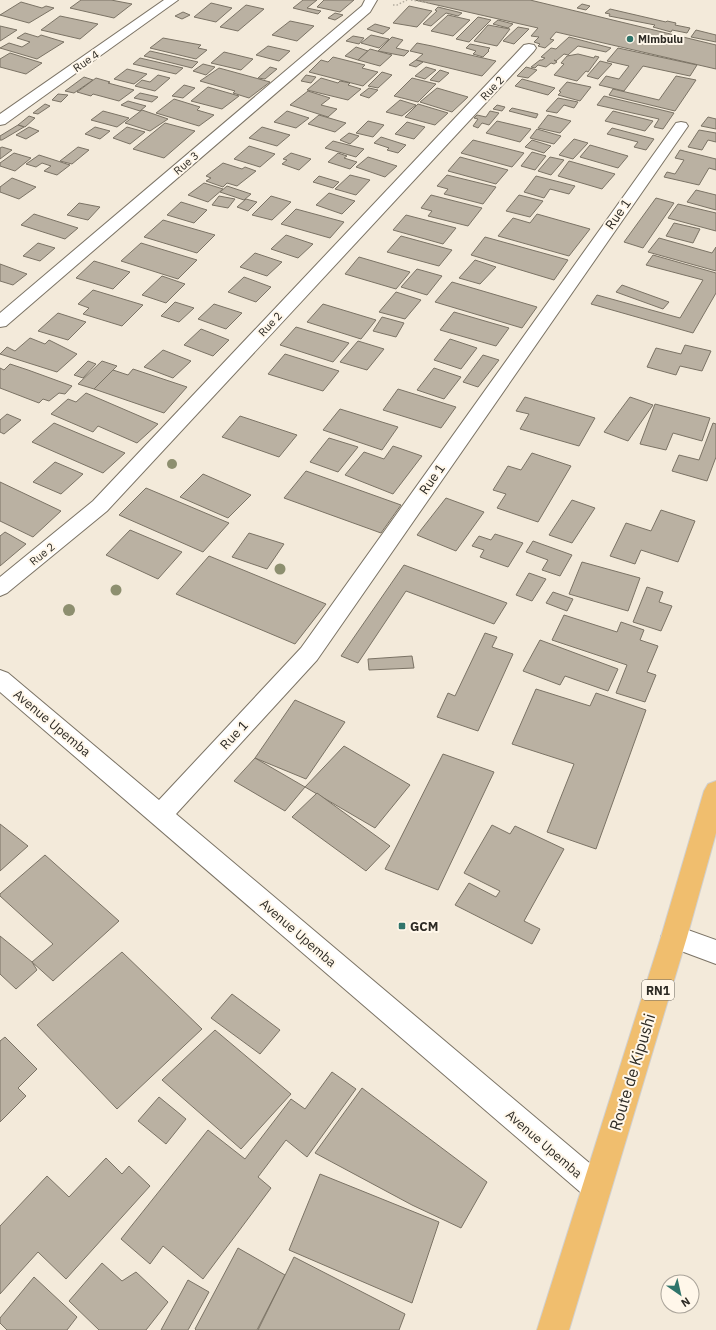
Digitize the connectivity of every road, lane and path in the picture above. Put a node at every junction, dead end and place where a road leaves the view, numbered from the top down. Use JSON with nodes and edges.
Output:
{"nodes":[{"id":1,"x":172,"y":0,"type":"edge"},
{"id":2,"x":411,"y":0,"type":"edge"},
{"id":3,"x":371,"y":1,"type":"edge"},
{"id":4,"x":431,"y":3,"type":"dead end"},
{"id":5,"x":529,"y":48,"type":"dead end"},
{"id":6,"x":0,"y":122,"type":"edge"},
{"id":7,"x":681,"y":126,"type":"dead end"},
{"id":8,"x":0,"y":322,"type":"edge"},
{"id":9,"x":0,"y":588,"type":"edge"},
{"id":10,"x":0,"y":679,"type":"edge"},
{"id":11,"x":716,"y":791,"type":"edge"},
{"id":12,"x":160,"y":815,"type":"junction"},
{"id":13,"x":674,"y":937,"type":"junction"},
{"id":14,"x":716,"y":952,"type":"edge"},
{"id":15,"x":596,"y":1188,"type":"junction"},
{"id":16,"x":553,"y":1330,"type":"edge"}],
"edges":[{"from":1,"to":6,"type":"street","name":"Rue 4"},
{"from":2,"to":4,"type":"path"},
{"from":3,"to":8,"type":"street","name":"Rue 3"},
{"from":5,"to":9,"type":"street","name":"Rue 2"},
{"from":7,"to":12,"type":"street","name":"Rue 1"},
{"from":10,"to":12,"type":"street","name":"Avenue Upemba"},
{"from":11,"to":13,"type":"highway","name":"Route de Kipushi","number":"RN1"},
{"from":12,"to":15,"type":"street","name":"Avenue Upemba"},
{"from":13,"to":14,"type":"street"},
{"from":13,"to":15,"type":"highway","name":"Route de Kipushi","number":"RN1"},
{"from":15,"to":16,"type":"highway","name":"Route de Kipushi","number":"RN1"}]}
